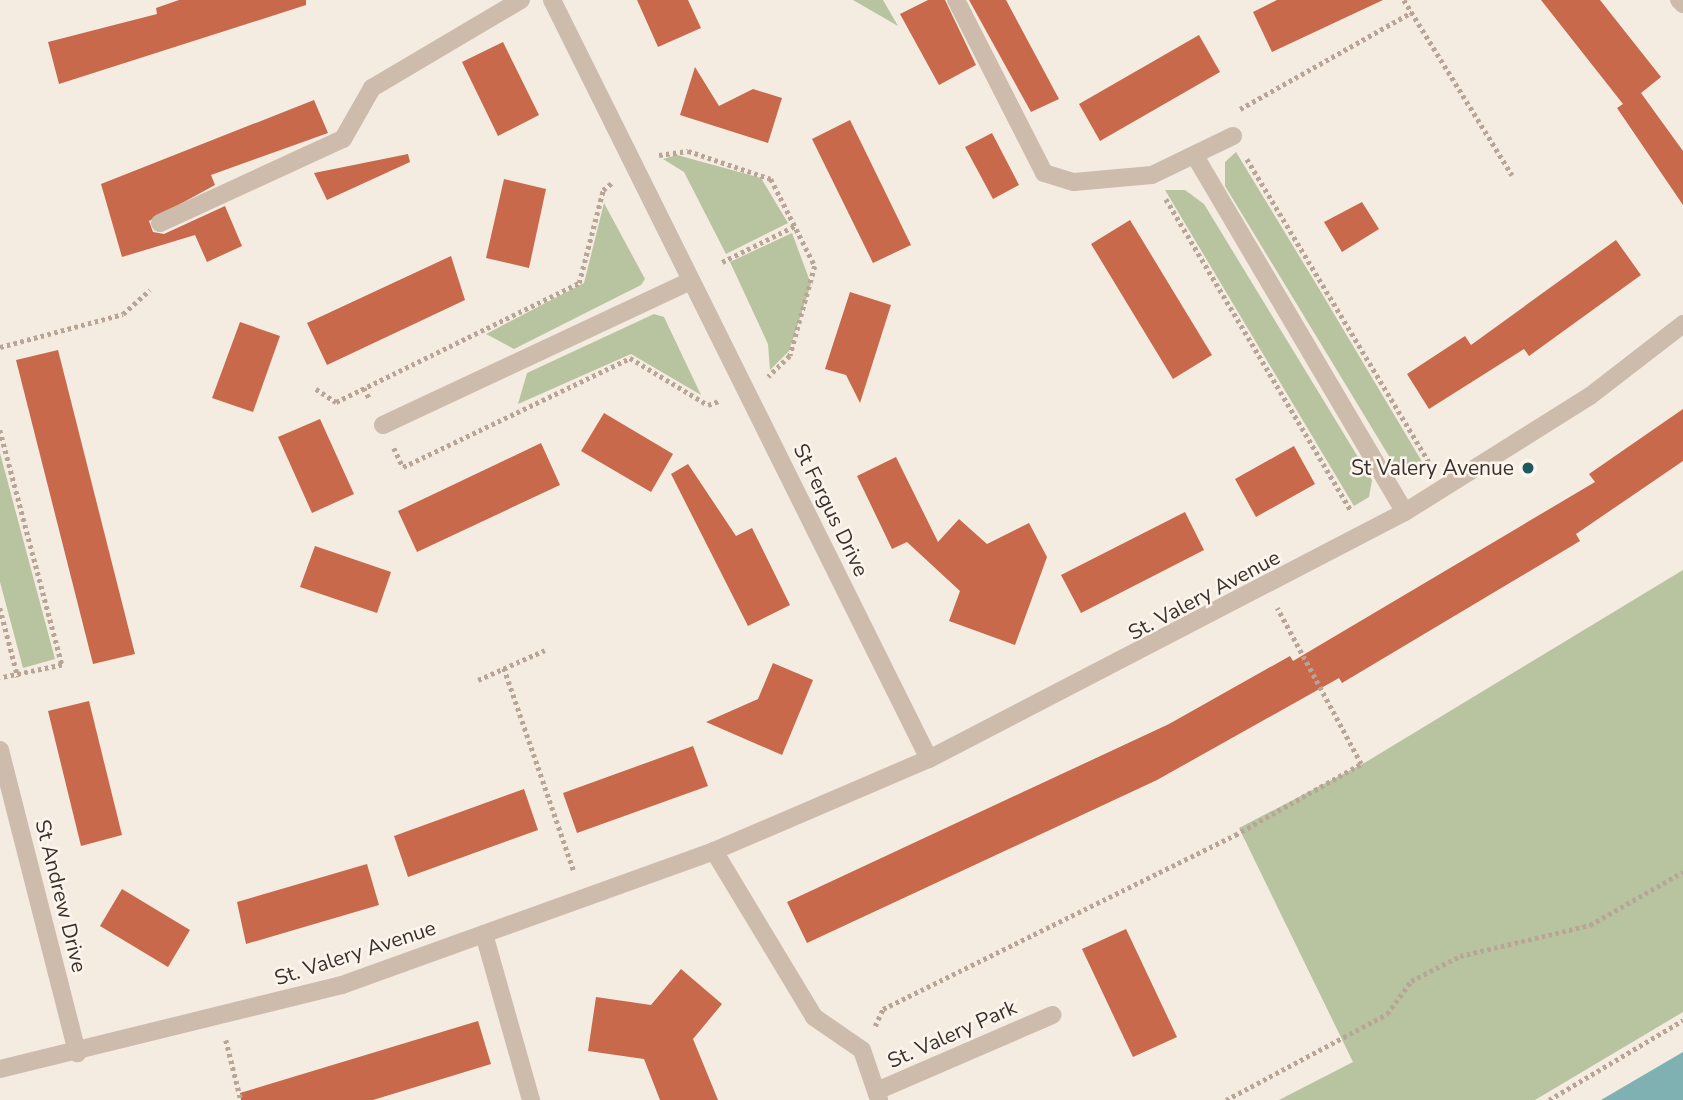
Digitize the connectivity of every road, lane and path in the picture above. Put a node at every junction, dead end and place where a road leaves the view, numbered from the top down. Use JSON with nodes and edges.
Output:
{"nodes":[{"id":1,"x":521,"y":0,"type":"edge"},
{"id":2,"x":552,"y":0,"type":"edge"},
{"id":3,"x":956,"y":0,"type":"edge"},
{"id":4,"x":1404,"y":0,"type":"edge"},
{"id":5,"x":1679,"y":0,"type":"edge"},
{"id":6,"x":1683,"y":4,"type":"edge"},
{"id":7,"x":1412,"y":12,"type":"junction"},
{"id":8,"x":1233,"y":113,"type":"dead end"},
{"id":9,"x":1233,"y":136,"type":"dead end"},
{"id":10,"x":1195,"y":156,"type":"junction"},
{"id":11,"x":635,"y":166,"type":"junction"},
{"id":12,"x":1152,"y":175,"type":"junction"},
{"id":13,"x":1511,"y":175,"type":"dead end"},
{"id":14,"x":160,"y":223,"type":"dead end"},
{"id":15,"x":795,"y":226,"type":"junction"},
{"id":16,"x":722,"y":261,"type":"dead end"},
{"id":17,"x":691,"y":281,"type":"junction"},
{"id":18,"x":150,"y":290,"type":"dead end"},
{"id":19,"x":1683,"y":324,"type":"edge"},
{"id":20,"x":0,"y":347,"type":"edge"},
{"id":21,"x":364,"y":388,"type":"junction"},
{"id":22,"x":316,"y":389,"type":"dead end"},
{"id":23,"x":746,"y":389,"type":"junction"},
{"id":24,"x":383,"y":425,"type":"junction"},
{"id":25,"x":0,"y":430,"type":"edge"},
{"id":26,"x":1405,"y":512,"type":"junction"},
{"id":27,"x":1366,"y":535,"type":"junction"},
{"id":28,"x":1266,"y":589,"type":"junction"},
{"id":29,"x":0,"y":608,"type":"edge"},
{"id":30,"x":545,"y":650,"type":"dead end"},
{"id":31,"x":505,"y":668,"type":"junction"},
{"id":32,"x":18,"y":677,"type":"junction"},
{"id":33,"x":0,"y":678,"type":"edge"},
{"id":34,"x":478,"y":680,"type":"dead end"},
{"id":35,"x":0,"y":750,"type":"edge"},
{"id":36,"x":929,"y":759,"type":"junction"},
{"id":37,"x":714,"y":851,"type":"junction"},
{"id":38,"x":1683,"y":872,"type":"edge"},
{"id":39,"x":584,"y":898,"type":"junction"},
{"id":40,"x":484,"y":934,"type":"junction"},
{"id":41,"x":1052,"y":1014,"type":"dead end"},
{"id":42,"x":220,"y":1017,"type":"junction"},
{"id":43,"x":1683,"y":1020,"type":"edge"},
{"id":44,"x":862,"y":1050,"type":"junction"},
{"id":45,"x":77,"y":1053,"type":"junction"},
{"id":46,"x":0,"y":1069,"type":"edge"},
{"id":47,"x":879,"y":1095,"type":"edge"},
{"id":48,"x":241,"y":1100,"type":"edge"},
{"id":49,"x":531,"y":1100,"type":"edge"},
{"id":50,"x":1226,"y":1100,"type":"edge"},
{"id":51,"x":1549,"y":1100,"type":"edge"}],
"edges":[{"from":1,"to":14,"type":"street"},
{"from":2,"to":11,"type":"street","name":"St Fergus Drive"},
{"from":3,"to":12,"type":"street"},
{"from":4,"to":7,"type":"path"},
{"from":5,"to":6,"type":"street"},
{"from":7,"to":8,"type":"path"},
{"from":7,"to":13,"type":"path"},
{"from":9,"to":10,"type":"street"},
{"from":10,"to":12,"type":"street"},
{"from":10,"to":26,"type":"street"},
{"from":11,"to":15,"type":"path"},
{"from":11,"to":17,"type":"street","name":"St Fergus Drive"},
{"from":11,"to":21,"type":"path"},
{"from":12,"to":27,"type":"path"},
{"from":15,"to":16,"type":"path"},
{"from":15,"to":23,"type":"path"},
{"from":17,"to":23,"type":"street","name":"St Fergus Drive"},
{"from":17,"to":24,"type":"street"},
{"from":18,"to":20,"type":"path"},
{"from":19,"to":26,"type":"street","name":"St. Valery Avenue"},
{"from":21,"to":22,"type":"path"},
{"from":21,"to":24,"type":"path"},
{"from":23,"to":24,"type":"path"},
{"from":23,"to":36,"type":"street","name":"St Fergus Drive"},
{"from":25,"to":32,"type":"path"},
{"from":26,"to":27,"type":"street","name":"St. Valery Avenue"},
{"from":27,"to":28,"type":"street","name":"St. Valery Avenue"},
{"from":28,"to":36,"type":"street","name":"St. Valery Avenue"},
{"from":28,"to":44,"type":"path"},
{"from":29,"to":32,"type":"path"},
{"from":30,"to":31,"type":"path"},
{"from":31,"to":34,"type":"path"},
{"from":31,"to":39,"type":"path"},
{"from":32,"to":33,"type":"path"},
{"from":35,"to":45,"type":"street","name":"St Andrew Drive"},
{"from":36,"to":37,"type":"street","name":"St. Valery Avenue"},
{"from":37,"to":39,"type":"street","name":"St. Valery Avenue"},
{"from":37,"to":44,"type":"street"},
{"from":38,"to":50,"type":"path"},
{"from":39,"to":40,"type":"street","name":"St. Valery Avenue"},
{"from":40,"to":42,"type":"street","name":"St. Valery Avenue"},
{"from":40,"to":49,"type":"street"},
{"from":41,"to":47,"type":"street","name":"St. Valery Park"},
{"from":42,"to":45,"type":"street","name":"St. Valery Avenue"},
{"from":42,"to":48,"type":"path"},
{"from":43,"to":51,"type":"path"},
{"from":44,"to":47,"type":"street"},
{"from":45,"to":46,"type":"street","name":"St. Valery Avenue"}]}
